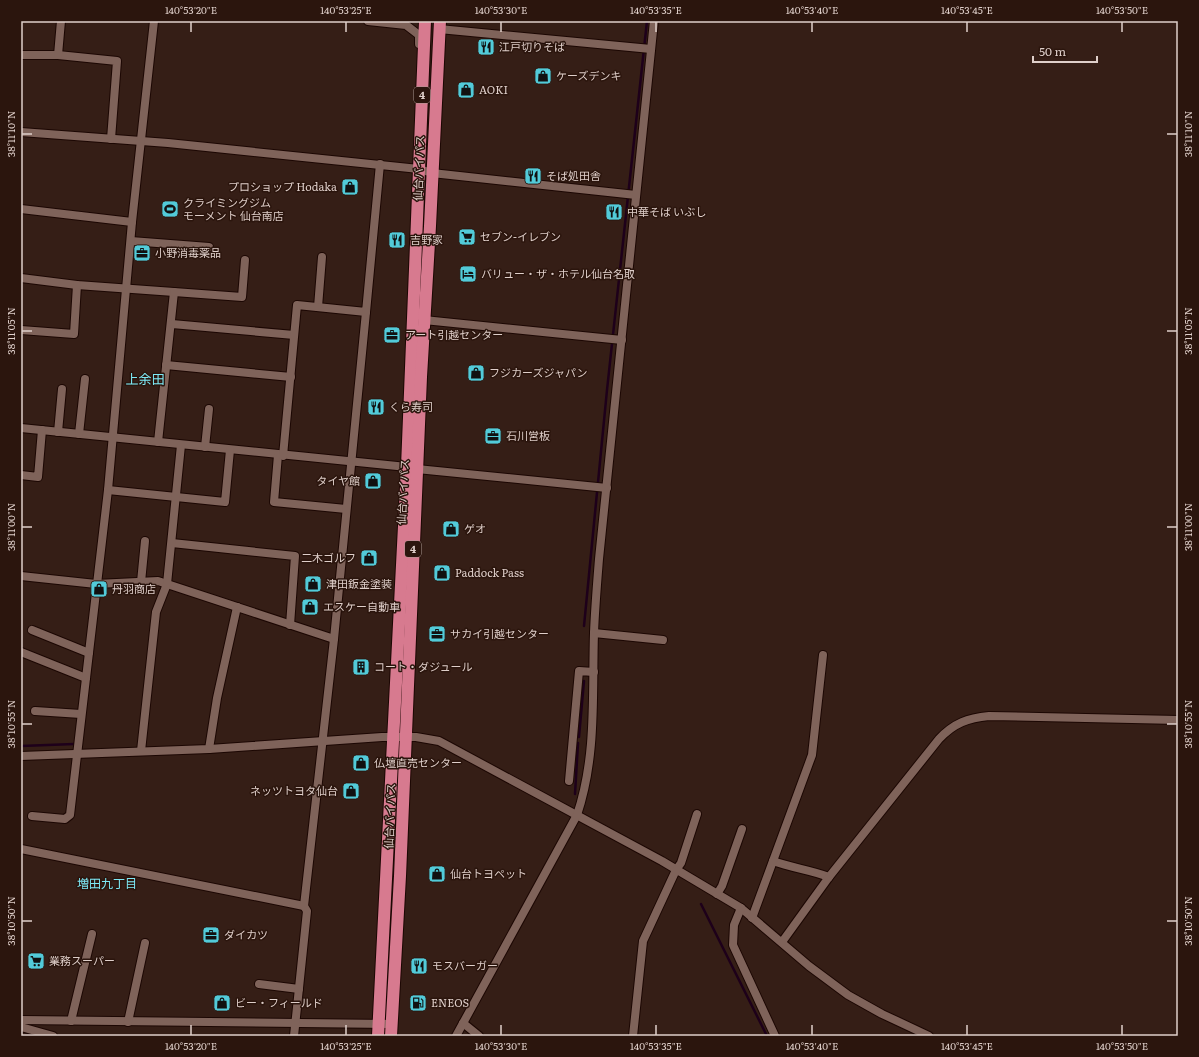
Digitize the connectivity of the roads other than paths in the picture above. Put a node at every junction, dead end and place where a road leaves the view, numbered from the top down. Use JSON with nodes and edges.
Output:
{"nodes":[{"id":1,"x":61,"y":21,"type":"edge"},
{"id":2,"x":154,"y":21,"type":"edge"},
{"id":3,"x":368,"y":21,"type":"edge"},
{"id":4,"x":425,"y":21,"type":"edge"},
{"id":5,"x":654,"y":21,"type":"edge"},
{"id":6,"x":396,"y":22,"type":"edge"},
{"id":7,"x":440,"y":25,"type":"edge"},
{"id":8,"x":646,"y":49,"type":"junction"},
{"id":9,"x":21,"y":55,"type":"edge"},
{"id":10,"x":58,"y":55,"type":"junction"},
{"id":11,"x":21,"y":132,"type":"edge"},
{"id":12,"x":421,"y":132,"type":"junction"},
{"id":13,"x":111,"y":139,"type":"junction"},
{"id":14,"x":141,"y":141,"type":"junction"},
{"id":15,"x":380,"y":164,"type":"junction"},
{"id":16,"x":419,"y":169,"type":"junction"},
{"id":17,"x":432,"y":173,"type":"junction"},
{"id":18,"x":631,"y":194,"type":"junction"},
{"id":19,"x":21,"y":209,"type":"edge"},
{"id":20,"x":132,"y":222,"type":"junction"},
{"id":21,"x":131,"y":240,"type":"junction"},
{"id":22,"x":209,"y":247,"type":"dead end"},
{"id":23,"x":322,"y":258,"type":"dead end"},
{"id":24,"x":245,"y":260,"type":"dead end"},
{"id":25,"x":21,"y":278,"type":"edge"},
{"id":26,"x":77,"y":285,"type":"junction"},
{"id":27,"x":126,"y":289,"type":"junction"},
{"id":28,"x":174,"y":292,"type":"junction"},
{"id":29,"x":318,"y":308,"type":"junction"},
{"id":30,"x":366,"y":312,"type":"junction"},
{"id":31,"x":424,"y":320,"type":"junction"},
{"id":32,"x":172,"y":324,"type":"junction"},
{"id":33,"x":21,"y":330,"type":"edge"},
{"id":34,"x":294,"y":335,"type":"junction"},
{"id":35,"x":616,"y":339,"type":"junction"},
{"id":36,"x":166,"y":364,"type":"junction"},
{"id":37,"x":291,"y":377,"type":"junction"},
{"id":38,"x":85,"y":379,"type":"dead end"},
{"id":39,"x":62,"y":389,"type":"dead end"},
{"id":40,"x":209,"y":409,"type":"dead end"},
{"id":41,"x":21,"y":428,"type":"edge"},
{"id":42,"x":42,"y":430,"type":"junction"},
{"id":43,"x":58,"y":432,"type":"junction"},
{"id":44,"x":79,"y":434,"type":"junction"},
{"id":45,"x":112,"y":438,"type":"junction"},
{"id":46,"x":158,"y":442,"type":"junction"},
{"id":47,"x":181,"y":445,"type":"junction"},
{"id":48,"x":205,"y":447,"type":"junction"},
{"id":49,"x":230,"y":450,"type":"junction"},
{"id":50,"x":281,"y":455,"type":"junction"},
{"id":51,"x":351,"y":462,"type":"junction"},
{"id":52,"x":412,"y":468,"type":"junction"},
{"id":53,"x":21,"y":475,"type":"edge"},
{"id":54,"x":601,"y":487,"type":"junction"},
{"id":55,"x":108,"y":490,"type":"junction"},
{"id":56,"x":176,"y":497,"type":"junction"},
{"id":57,"x":346,"y":509,"type":"junction"},
{"id":58,"x":145,"y":540,"type":"dead end"},
{"id":59,"x":172,"y":543,"type":"junction"},
{"id":60,"x":21,"y":576,"type":"edge"},
{"id":61,"x":141,"y":582,"type":"junction"},
{"id":62,"x":96,"y":584,"type":"junction"},
{"id":63,"x":167,"y":584,"type":"junction"},
{"id":64,"x":237,"y":607,"type":"junction"},
{"id":65,"x":290,"y":625,"type":"junction"},
{"id":66,"x":32,"y":630,"type":"dead end"},
{"id":67,"x":594,"y":632,"type":"junction"},
{"id":68,"x":334,"y":639,"type":"junction"},
{"id":69,"x":663,"y":640,"type":"dead end"},
{"id":70,"x":21,"y":652,"type":"edge"},
{"id":71,"x":89,"y":653,"type":"junction"},
{"id":72,"x":823,"y":656,"type":"dead end"},
{"id":73,"x":594,"y":672,"type":"junction"},
{"id":74,"x":86,"y":678,"type":"junction"},
{"id":75,"x":35,"y":711,"type":"dead end"},
{"id":76,"x":82,"y":714,"type":"junction"},
{"id":77,"x":1178,"y":720,"type":"edge"},
{"id":78,"x":400,"y":737,"type":"junction"},
{"id":79,"x":323,"y":741,"type":"junction"},
{"id":80,"x":209,"y":749,"type":"junction"},
{"id":81,"x":141,"y":751,"type":"junction"},
{"id":82,"x":76,"y":754,"type":"junction"},
{"id":83,"x":21,"y":756,"type":"edge"},
{"id":84,"x":569,"y":781,"type":"dead end"},
{"id":85,"x":697,"y":814,"type":"dead end"},
{"id":86,"x":577,"y":815,"type":"junction"},
{"id":87,"x":32,"y":816,"type":"dead end"},
{"id":88,"x":742,"y":830,"type":"dead end"},
{"id":89,"x":21,"y":849,"type":"edge"},
{"id":90,"x":773,"y":861,"type":"junction"},
{"id":91,"x":676,"y":870,"type":"junction"},
{"id":92,"x":829,"y":877,"type":"junction"},
{"id":93,"x":717,"y":894,"type":"junction"},
{"id":94,"x":304,"y":906,"type":"junction"},
{"id":95,"x":741,"y":908,"type":"junction"},
{"id":96,"x":752,"y":918,"type":"junction"},
{"id":97,"x":92,"y":934,"type":"dead end"},
{"id":98,"x":782,"y":942,"type":"junction"},
{"id":99,"x":144,"y":943,"type":"dead end"},
{"id":100,"x":260,"y":984,"type":"dead end"},
{"id":101,"x":299,"y":989,"type":"junction"},
{"id":102,"x":21,"y":1020,"type":"edge"},
{"id":103,"x":71,"y":1021,"type":"junction"},
{"id":104,"x":128,"y":1022,"type":"junction"},
{"id":105,"x":295,"y":1023,"type":"junction"},
{"id":106,"x":463,"y":1023,"type":"junction"},
{"id":107,"x":21,"y":1027,"type":"edge"},
{"id":108,"x":378,"y":1030,"type":"edge"},
{"id":109,"x":391,"y":1030,"type":"edge"},
{"id":110,"x":53,"y":1036,"type":"edge"},
{"id":111,"x":294,"y":1036,"type":"edge"},
{"id":112,"x":456,"y":1036,"type":"edge"},
{"id":113,"x":479,"y":1036,"type":"edge"},
{"id":114,"x":633,"y":1036,"type":"edge"},
{"id":115,"x":774,"y":1036,"type":"edge"},
{"id":116,"x":929,"y":1036,"type":"edge"}],
"edges":[{"from":1,"to":10,"type":"street"},
{"from":2,"to":14,"type":"street"},
{"from":3,"to":6,"type":"street"},
{"from":4,"to":12,"type":"highway","name":"仙台バイパス","number":"4"},
{"from":5,"to":8,"type":"street"},
{"from":6,"to":12,"type":"street"},
{"from":7,"to":8,"type":"street"},
{"from":7,"to":17,"type":"highway","name":"仙台バイパス","number":"4"},
{"from":8,"to":18,"type":"street"},
{"from":9,"to":10,"type":"street"},
{"from":10,"to":13,"type":"street"},
{"from":11,"to":13,"type":"street"},
{"from":12,"to":16,"type":"highway","name":"仙台バイパス","number":"4"},
{"from":13,"to":14,"type":"street"},
{"from":14,"to":15,"type":"street"},
{"from":14,"to":20,"type":"street"},
{"from":15,"to":16,"type":"street"},
{"from":15,"to":30,"type":"street"},
{"from":16,"to":17,"type":"street"},
{"from":16,"to":52,"type":"highway","name":"仙台バイパス","number":"4"},
{"from":17,"to":18,"type":"street"},
{"from":17,"to":31,"type":"highway","name":"仙台バイパス","number":"4"},
{"from":18,"to":35,"type":"street"},
{"from":19,"to":20,"type":"street"},
{"from":20,"to":21,"type":"street"},
{"from":21,"to":22,"type":"street"},
{"from":21,"to":27,"type":"street"},
{"from":23,"to":29,"type":"street"},
{"from":24,"to":28,"type":"street"},
{"from":25,"to":26,"type":"street"},
{"from":26,"to":27,"type":"street"},
{"from":26,"to":33,"type":"street"},
{"from":27,"to":28,"type":"street"},
{"from":27,"to":45,"type":"street"},
{"from":28,"to":32,"type":"street"},
{"from":29,"to":30,"type":"street"},
{"from":29,"to":34,"type":"street"},
{"from":30,"to":51,"type":"street"},
{"from":31,"to":35,"type":"street"},
{"from":31,"to":52,"type":"highway","name":"仙台バイパス","number":"4"},
{"from":32,"to":34,"type":"street"},
{"from":32,"to":36,"type":"street"},
{"from":34,"to":37,"type":"street"},
{"from":35,"to":54,"type":"street"},
{"from":36,"to":37,"type":"street"},
{"from":36,"to":46,"type":"street"},
{"from":37,"to":50,"type":"street"},
{"from":38,"to":44,"type":"street"},
{"from":39,"to":43,"type":"street"},
{"from":40,"to":48,"type":"street"},
{"from":41,"to":42,"type":"street"},
{"from":42,"to":43,"type":"street"},
{"from":42,"to":53,"type":"street"},
{"from":43,"to":44,"type":"street"},
{"from":44,"to":45,"type":"street"},
{"from":45,"to":46,"type":"street"},
{"from":45,"to":55,"type":"street"},
{"from":46,"to":47,"type":"street"},
{"from":47,"to":48,"type":"street"},
{"from":47,"to":56,"type":"street"},
{"from":48,"to":49,"type":"street"},
{"from":49,"to":50,"type":"street"},
{"from":49,"to":56,"type":"street"},
{"from":50,"to":51,"type":"street"},
{"from":50,"to":57,"type":"street"},
{"from":51,"to":52,"type":"street"},
{"from":51,"to":57,"type":"street"},
{"from":52,"to":54,"type":"street"},
{"from":52,"to":78,"type":"highway","name":"仙台バイパス","number":"4"},
{"from":54,"to":67,"type":"street"},
{"from":55,"to":56,"type":"street"},
{"from":55,"to":62,"type":"street"},
{"from":56,"to":59,"type":"street"},
{"from":57,"to":68,"type":"street"},
{"from":58,"to":61,"type":"street"},
{"from":59,"to":63,"type":"street"},
{"from":59,"to":65,"type":"street"},
{"from":60,"to":62,"type":"street"},
{"from":61,"to":62,"type":"street"},
{"from":61,"to":63,"type":"street"},
{"from":62,"to":71,"type":"street"},
{"from":63,"to":64,"type":"street"},
{"from":63,"to":81,"type":"street"},
{"from":64,"to":65,"type":"street"},
{"from":64,"to":80,"type":"street"},
{"from":65,"to":68,"type":"street"},
{"from":66,"to":71,"type":"street"},
{"from":67,"to":69,"type":"street"},
{"from":67,"to":73,"type":"street"},
{"from":68,"to":79,"type":"street"},
{"from":70,"to":74,"type":"street"},
{"from":71,"to":74,"type":"street"},
{"from":72,"to":90,"type":"street"},
{"from":73,"to":84,"type":"street"},
{"from":73,"to":86,"type":"street"},
{"from":74,"to":76,"type":"street"},
{"from":75,"to":76,"type":"street"},
{"from":76,"to":82,"type":"street"},
{"from":77,"to":92,"type":"street"},
{"from":78,"to":79,"type":"street"},
{"from":78,"to":86,"type":"street"},
{"from":78,"to":108,"type":"highway","name":"仙台バイパス","number":"4"},
{"from":78,"to":109,"type":"highway","name":"仙台バイパス","number":"4"},
{"from":79,"to":80,"type":"street"},
{"from":79,"to":94,"type":"street"},
{"from":80,"to":81,"type":"street"},
{"from":81,"to":82,"type":"street"},
{"from":82,"to":83,"type":"street"},
{"from":82,"to":87,"type":"street"},
{"from":85,"to":91,"type":"street"},
{"from":86,"to":91,"type":"street"},
{"from":86,"to":106,"type":"street"},
{"from":88,"to":93,"type":"street"},
{"from":89,"to":94,"type":"street"},
{"from":90,"to":92,"type":"street"},
{"from":90,"to":96,"type":"street"},
{"from":91,"to":93,"type":"street"},
{"from":91,"to":114,"type":"street"},
{"from":92,"to":98,"type":"street"},
{"from":93,"to":95,"type":"street"},
{"from":94,"to":101,"type":"street"},
{"from":95,"to":96,"type":"street"},
{"from":95,"to":115,"type":"street"},
{"from":96,"to":98,"type":"street"},
{"from":97,"to":103,"type":"street"},
{"from":98,"to":116,"type":"street"},
{"from":99,"to":104,"type":"street"},
{"from":100,"to":101,"type":"street"},
{"from":101,"to":105,"type":"street"},
{"from":102,"to":103,"type":"street"},
{"from":103,"to":104,"type":"street"},
{"from":104,"to":105,"type":"street"},
{"from":105,"to":108,"type":"street"},
{"from":105,"to":111,"type":"street"},
{"from":106,"to":112,"type":"street"},
{"from":106,"to":113,"type":"street"},
{"from":107,"to":110,"type":"street"},
{"from":108,"to":109,"type":"street"}]}
